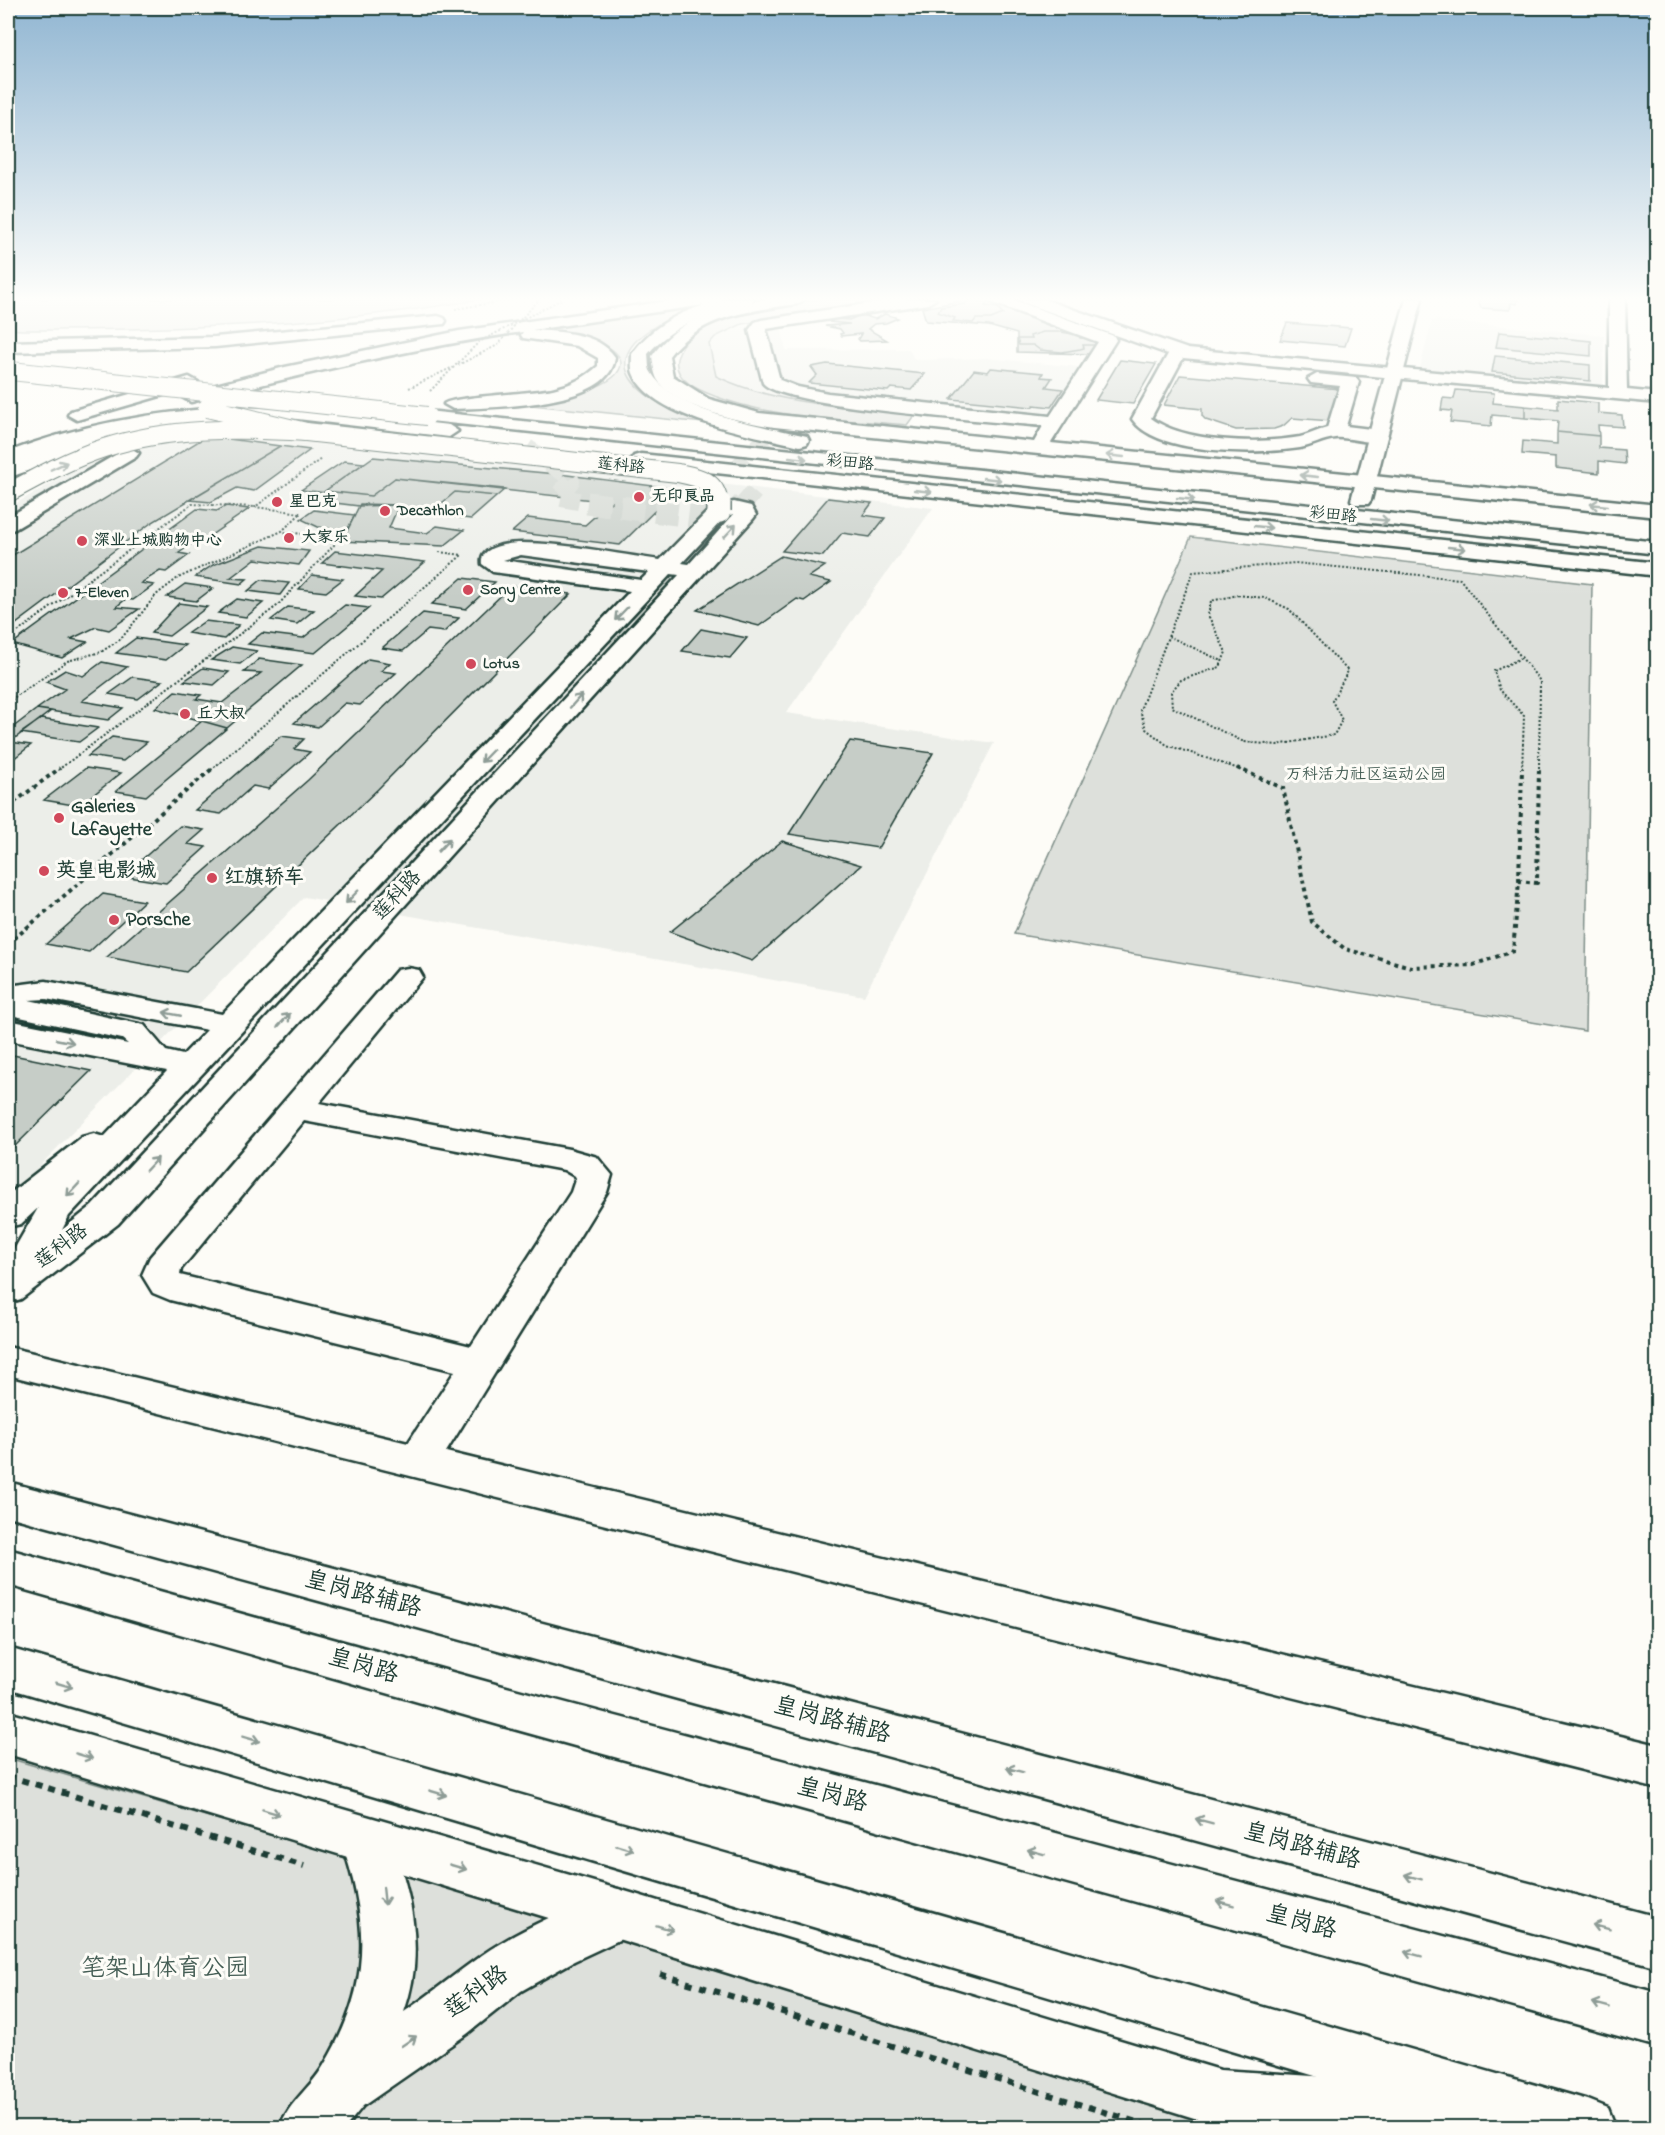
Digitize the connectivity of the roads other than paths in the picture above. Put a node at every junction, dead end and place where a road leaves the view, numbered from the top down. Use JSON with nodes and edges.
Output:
{"nodes":[{"id":1,"x":141,"y":399,"type":"edge"},
{"id":2,"x":163,"y":399,"type":"edge"},
{"id":3,"x":187,"y":399,"type":"edge"},
{"id":4,"x":282,"y":399,"type":"edge"},
{"id":5,"x":387,"y":399,"type":"edge"},
{"id":6,"x":523,"y":399,"type":"edge"},
{"id":7,"x":670,"y":399,"type":"edge"},
{"id":8,"x":696,"y":399,"type":"edge"},
{"id":9,"x":834,"y":399,"type":"edge"},
{"id":10,"x":1070,"y":399,"type":"edge"},
{"id":11,"x":1152,"y":399,"type":"edge"},
{"id":12,"x":1345,"y":399,"type":"edge"},
{"id":13,"x":1388,"y":399,"type":"edge"},
{"id":14,"x":445,"y":405,"type":"junction"},
{"id":15,"x":1055,"y":422,"type":"junction"},
{"id":16,"x":306,"y":432,"type":"junction"},
{"id":17,"x":1335,"y":432,"type":"junction"},
{"id":18,"x":1379,"y":436,"type":"junction"},
{"id":19,"x":35,"y":438,"type":"junction"},
{"id":20,"x":817,"y":444,"type":"junction"},
{"id":21,"x":1039,"y":448,"type":"junction"},
{"id":22,"x":129,"y":453,"type":"dead end"},
{"id":23,"x":766,"y":455,"type":"junction"},
{"id":24,"x":8,"y":459,"type":"edge"},
{"id":25,"x":1027,"y":466,"type":"junction"},
{"id":26,"x":8,"y":471,"type":"edge"},
{"id":27,"x":734,"y":471,"type":"junction"},
{"id":28,"x":783,"y":476,"type":"junction"},
{"id":29,"x":1364,"y":491,"type":"junction"},
{"id":30,"x":8,"y":493,"type":"edge"},
{"id":31,"x":1658,"y":511,"type":"edge"},
{"id":32,"x":8,"y":525,"type":"edge"},
{"id":33,"x":1658,"y":531,"type":"edge"},
{"id":34,"x":1658,"y":548,"type":"edge"},
{"id":35,"x":517,"y":559,"type":"dead end"},
{"id":36,"x":630,"y":563,"type":"junction"},
{"id":37,"x":1658,"y":570,"type":"edge"},
{"id":38,"x":584,"y":573,"type":"junction"},
{"id":39,"x":669,"y":575,"type":"junction"},
{"id":40,"x":408,"y":976,"type":"dead end"},
{"id":41,"x":14,"y":1012,"type":"edge"},
{"id":42,"x":230,"y":1025,"type":"junction"},
{"id":43,"x":190,"y":1066,"type":"junction"},
{"id":44,"x":157,"y":1100,"type":"junction"},
{"id":45,"x":294,"y":1109,"type":"junction"},
{"id":46,"x":8,"y":1215,"type":"edge"},
{"id":47,"x":14,"y":1293,"type":"edge"},
{"id":48,"x":8,"y":1361,"type":"edge"},
{"id":49,"x":480,"y":1363,"type":"junction"},
{"id":50,"x":418,"y":1462,"type":"junction"},
{"id":51,"x":8,"y":1499,"type":"edge"},
{"id":52,"x":8,"y":1567,"type":"edge"},
{"id":53,"x":8,"y":1668,"type":"edge"},
{"id":54,"x":8,"y":1733,"type":"edge"},
{"id":55,"x":1658,"y":1767,"type":"edge"},
{"id":56,"x":366,"y":1840,"type":"junction"},
{"id":57,"x":618,"y":1914,"type":"junction"},
{"id":58,"x":1658,"y":1942,"type":"edge"},
{"id":59,"x":1658,"y":2020,"type":"edge"},
{"id":60,"x":343,"y":2086,"type":"junction"},
{"id":61,"x":1576,"y":2124,"type":"edge"},
{"id":62,"x":307,"y":2127,"type":"edge"}],
"edges":[{"from":1,"to":19,"type":"main road"},
{"from":2,"to":16,"type":"main road","bridge":true},
{"from":3,"to":19,"type":"main road"},
{"from":4,"to":23,"type":"main road","name":"彩田路","bridge":true},
{"from":5,"to":14,"type":"main road","name":"彩田路"},
{"from":6,"to":14,"type":"main road"},
{"from":7,"to":20,"type":"main road"},
{"from":8,"to":21,"type":"main road"},
{"from":9,"to":15,"type":"main road"},
{"from":10,"to":15,"type":"main road"},
{"from":11,"to":17,"type":"main road"},
{"from":12,"to":17,"type":"main road"},
{"from":13,"to":18,"type":"main road"},
{"from":14,"to":20,"type":"main road","name":"彩田路"},
{"from":15,"to":21,"type":"main road"},
{"from":30,"to":16,"type":"main road","name":"莲科路","one_way":true,"bridge":true},
{"from":16,"to":39,"type":"main road","name":"莲科路","bridge":true},
{"from":17,"to":18,"type":"main road"},
{"from":18,"to":29,"type":"main road"},
{"from":19,"to":23,"type":"main road"},
{"from":19,"to":24,"type":"main road"},
{"from":20,"to":25,"type":"main road","name":"彩田路"},
{"from":21,"to":25,"type":"main road"},
{"from":29,"to":21,"type":"main road","one_way":true},
{"from":22,"to":32,"type":"main road"},
{"from":23,"to":34,"type":"main road","name":"彩田路","one_way":true},
{"from":25,"to":29,"type":"main road","name":"彩田路"},
{"from":26,"to":27,"type":"main road"},
{"from":27,"to":28,"type":"main road"},
{"from":27,"to":28,"type":"main road"},
{"from":28,"to":37,"type":"main road","one_way":true},
{"from":31,"to":29,"type":"main road","one_way":true},
{"from":29,"to":33,"type":"main road","name":"彩田路"},
{"from":35,"to":38,"type":"main road"},
{"from":36,"to":38,"type":"main road"},
{"from":36,"to":38,"type":"main road"},
{"from":36,"to":39,"type":"main road"},
{"from":38,"to":39,"type":"main road"},
{"from":39,"to":42,"type":"main road","name":"莲科路","one_way":true},
{"from":47,"to":39,"type":"main road","name":"莲科路","one_way":true},
{"from":40,"to":45,"type":"main road"},
{"from":42,"to":41,"type":"main road","one_way":true},
{"from":41,"to":43,"type":"main road"},
{"from":42,"to":43,"type":"main road","name":"莲科路"},
{"from":43,"to":44,"type":"main road","name":"莲科路"},
{"from":44,"to":46,"type":"main road"},
{"from":44,"to":47,"type":"main road","name":"莲科路","one_way":true},
{"from":45,"to":49,"type":"main road"},
{"from":45,"to":49,"type":"main road"},
{"from":48,"to":50,"type":"main road"},
{"from":49,"to":50,"type":"main road"},
{"from":50,"to":55,"type":"main road"},
{"from":58,"to":51,"type":"main road","name":"皇岗路辅路","one_way":true},
{"from":59,"to":52,"type":"main road","name":"皇岗路","one_way":true},
{"from":53,"to":61,"type":"main road","one_way":true},
{"from":54,"to":56,"type":"main road","one_way":true},
{"from":56,"to":57,"type":"main road","one_way":true},
{"from":56,"to":60,"type":"main road","name":"莲科路","one_way":true},
{"from":60,"to":57,"type":"main road","name":"莲科路","one_way":true},
{"from":57,"to":61,"type":"main road","one_way":true},
{"from":60,"to":62,"type":"main road","name":"莲科路"}]}
